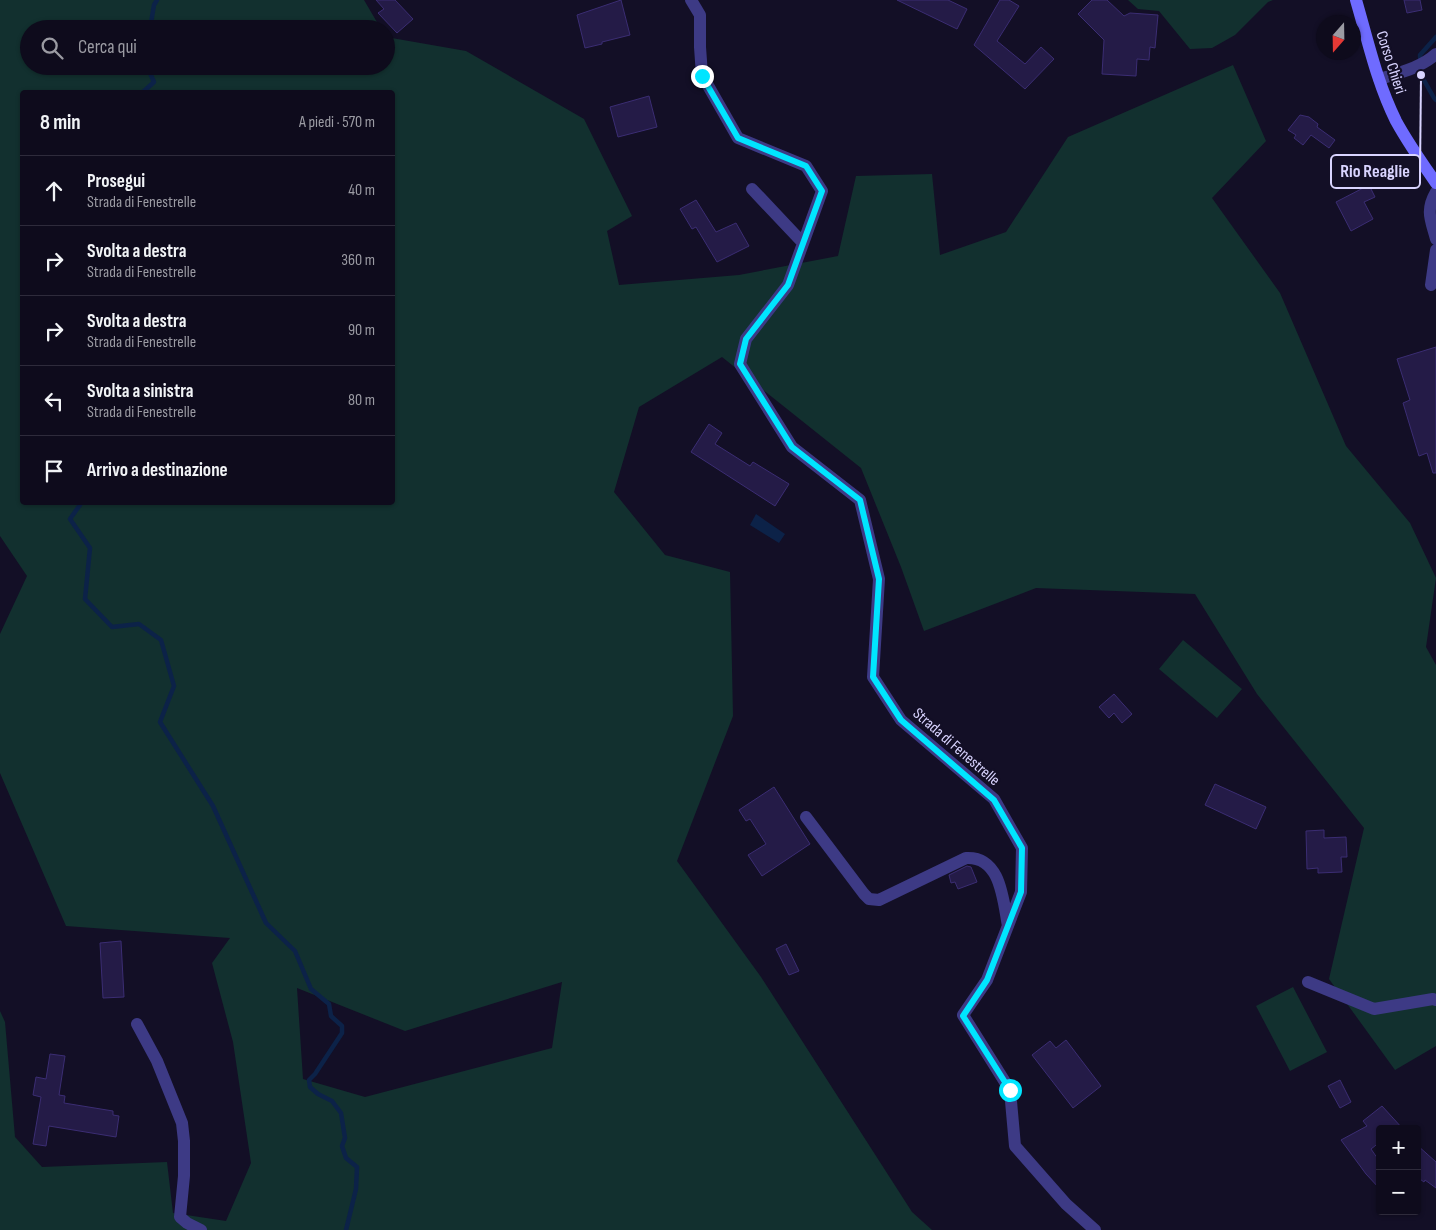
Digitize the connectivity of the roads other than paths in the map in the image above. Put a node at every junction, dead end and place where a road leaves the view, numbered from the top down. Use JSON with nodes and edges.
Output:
{"nodes":[{"id":1,"x":691,"y":0,"type":"edge"},
{"id":2,"x":1356,"y":0,"type":"edge"},
{"id":3,"x":1434,"y":56,"type":"edge"},
{"id":4,"x":1379,"y":80,"type":"junction"},
{"id":5,"x":1436,"y":182,"type":"edge"},
{"id":6,"x":752,"y":189,"type":"dead end"},
{"id":7,"x":1436,"y":192,"type":"edge"},
{"id":8,"x":1436,"y":239,"type":"edge"},
{"id":9,"x":803,"y":243,"type":"junction"},
{"id":10,"x":1436,"y":250,"type":"edge"},
{"id":11,"x":1431,"y":285,"type":"dead end"},
{"id":12,"x":806,"y":817,"type":"dead end"},
{"id":13,"x":1008,"y":926,"type":"junction"},
{"id":14,"x":1308,"y":982,"type":"dead end"},
{"id":15,"x":1436,"y":1000,"type":"edge"},
{"id":16,"x":136,"y":1024,"type":"dead end"},
{"id":17,"x":201,"y":1230,"type":"edge"},
{"id":18,"x":1095,"y":1230,"type":"edge"}],
"edges":[{"from":1,"to":9,"type":"street","name":"Strada di Fenestrelle"},
{"from":2,"to":4,"type":"main road","name":"Corso Chieri"},
{"from":3,"to":4,"type":"street"},
{"from":4,"to":5,"type":"main road","name":"Corso Chieri"},
{"from":6,"to":9,"type":"street"},
{"from":7,"to":8,"type":"street"},
{"from":9,"to":13,"type":"street","name":"Strada di Fenestrelle"},
{"from":10,"to":11,"type":"street"},
{"from":12,"to":13,"type":"street"},
{"from":13,"to":18,"type":"street","name":"Strada di Fenestrelle"},
{"from":14,"to":15,"type":"street"},
{"from":16,"to":17,"type":"street"}]}
